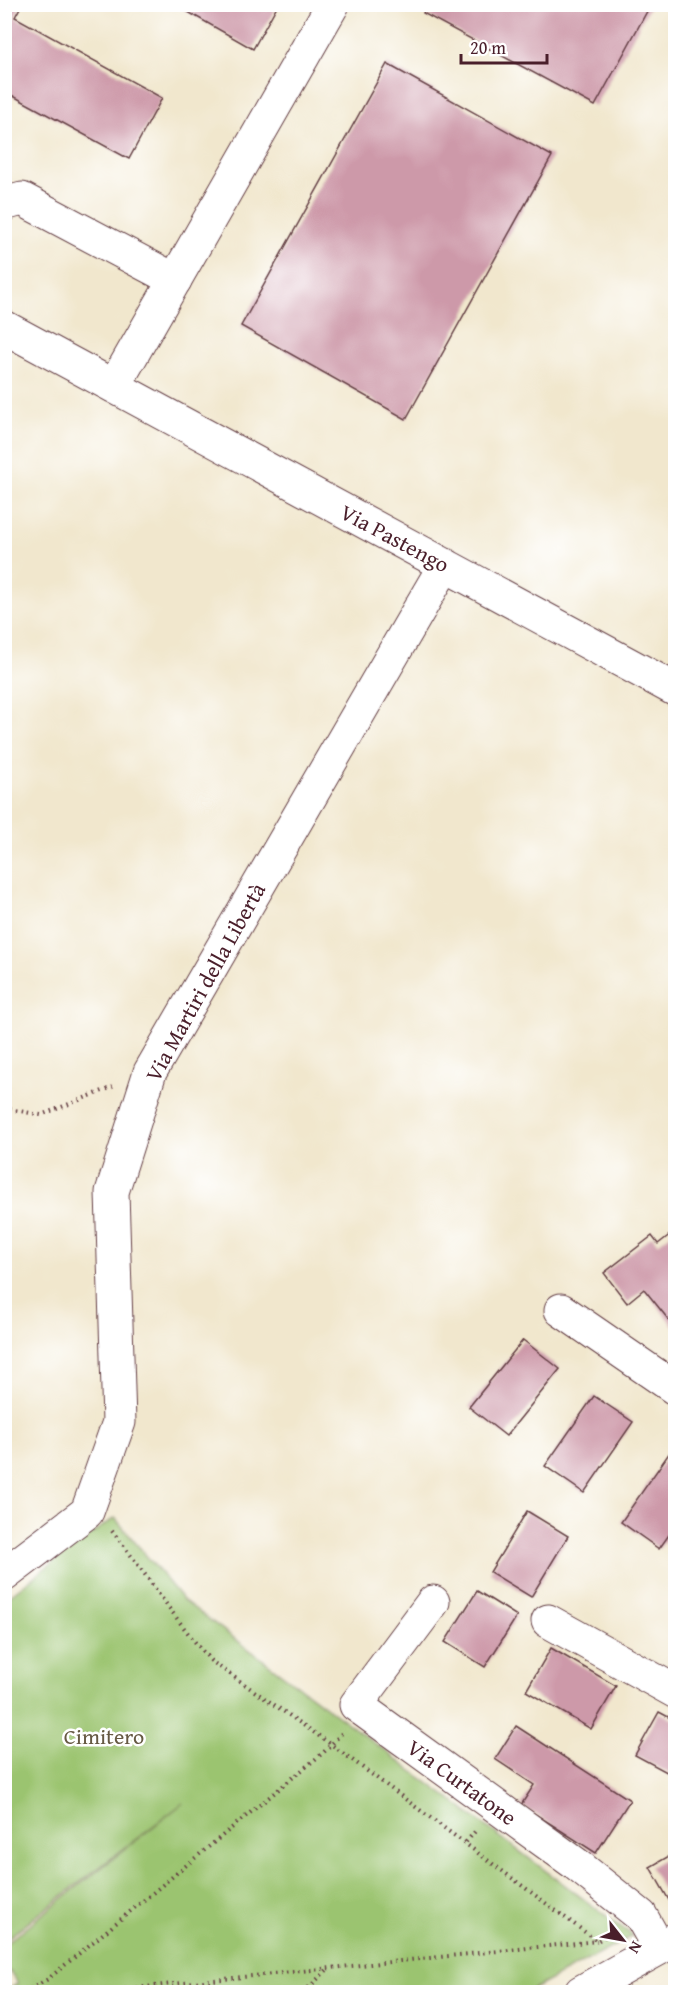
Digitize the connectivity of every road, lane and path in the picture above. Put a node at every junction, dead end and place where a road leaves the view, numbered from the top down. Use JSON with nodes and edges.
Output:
{"nodes":[{"id":1,"x":333,"y":4,"type":"edge"},
{"id":2,"x":4,"y":204,"type":"edge"},
{"id":3,"x":175,"y":279,"type":"junction"},
{"id":4,"x":4,"y":327,"type":"edge"},
{"id":5,"x":114,"y":386,"type":"junction"},
{"id":6,"x":445,"y":565,"type":"junction"},
{"id":7,"x":675,"y":690,"type":"edge"},
{"id":8,"x":150,"y":1072,"type":"junction"},
{"id":9,"x":4,"y":1108,"type":"edge"},
{"id":10,"x":561,"y":1310,"type":"dead end"},
{"id":11,"x":675,"y":1389,"type":"edge"},
{"id":12,"x":87,"y":1512,"type":"junction"},
{"id":13,"x":4,"y":1575,"type":"edge"},
{"id":14,"x":433,"y":1602,"type":"dead end"},
{"id":15,"x":548,"y":1621,"type":"dead end"},
{"id":16,"x":675,"y":1692,"type":"edge"},
{"id":17,"x":361,"y":1708,"type":"junction"},
{"id":18,"x":332,"y":1745,"type":"junction"},
{"id":19,"x":641,"y":1916,"type":"junction"},
{"id":20,"x":597,"y":1941,"type":"junction"},
{"id":21,"x":667,"y":1944,"type":"edge"},
{"id":22,"x":328,"y":1969,"type":"junction"},
{"id":23,"x":28,"y":1992,"type":"edge"},
{"id":24,"x":95,"y":1992,"type":"edge"},
{"id":25,"x":304,"y":1992,"type":"edge"},
{"id":26,"x":581,"y":1992,"type":"edge"}],
"edges":[{"from":1,"to":3,"type":"street"},
{"from":2,"to":3,"type":"street"},
{"from":3,"to":5,"type":"street"},
{"from":4,"to":5,"type":"street","name":"Via Pastengo"},
{"from":5,"to":6,"type":"street","name":"Via Pastengo"},
{"from":6,"to":7,"type":"street","name":"Via Pastengo"},
{"from":6,"to":8,"type":"street","name":"Via Martiri della Libertà"},
{"from":8,"to":9,"type":"path"},
{"from":8,"to":12,"type":"street","name":"Via Martiri della Libertà"},
{"from":10,"to":11,"type":"street"},
{"from":12,"to":13,"type":"street"},
{"from":12,"to":18,"type":"path"},
{"from":14,"to":17,"type":"street"},
{"from":15,"to":16,"type":"street"},
{"from":17,"to":18,"type":"path"},
{"from":17,"to":19,"type":"street","name":"Via Curtatone"},
{"from":18,"to":20,"type":"path"},
{"from":18,"to":23,"type":"path"},
{"from":19,"to":20,"type":"path"},
{"from":19,"to":21,"type":"street","name":"Via Curtatone"},
{"from":20,"to":22,"type":"path"},
{"from":21,"to":26,"type":"street"},
{"from":22,"to":24,"type":"path"},
{"from":22,"to":25,"type":"path"}]}
